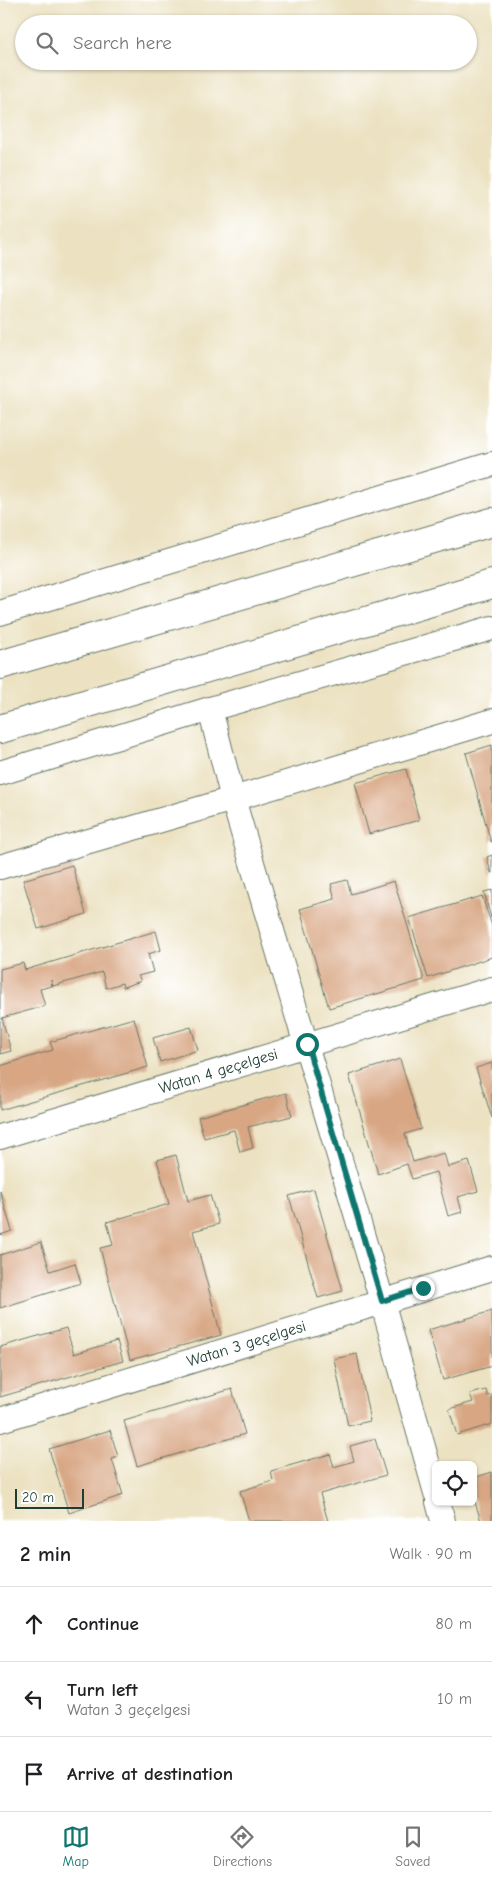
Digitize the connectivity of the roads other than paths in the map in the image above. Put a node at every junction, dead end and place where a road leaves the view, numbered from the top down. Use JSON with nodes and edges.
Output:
{"nodes":[{"id":1,"x":492,"y":464,"type":"edge"},
{"id":2,"x":492,"y":522,"type":"edge"},
{"id":3,"x":492,"y":584,"type":"edge"},
{"id":4,"x":0,"y":613,"type":"edge"},
{"id":5,"x":492,"y":628,"type":"edge"},
{"id":6,"x":0,"y":665,"type":"edge"},
{"id":7,"x":210,"y":709,"type":"junction"},
{"id":8,"x":492,"y":721,"type":"edge"},
{"id":9,"x":0,"y":729,"type":"edge"},
{"id":10,"x":0,"y":773,"type":"edge"},
{"id":11,"x":233,"y":799,"type":"junction"},
{"id":12,"x":0,"y":867,"type":"edge"},
{"id":13,"x":492,"y":989,"type":"edge"},
{"id":14,"x":307,"y":1044,"type":"junction"},
{"id":15,"x":0,"y":1137,"type":"edge"},
{"id":16,"x":492,"y":1268,"type":"edge"},
{"id":17,"x":382,"y":1301,"type":"junction"},
{"id":18,"x":0,"y":1420,"type":"edge"},
{"id":19,"x":432,"y":1479,"type":"edge"},
{"id":20,"x":439,"y":1506,"type":"edge"},
{"id":21,"x":444,"y":1521,"type":"edge"}],
"edges":[{"from":1,"to":4,"type":"street"},
{"from":2,"to":6,"type":"main road"},
{"from":3,"to":9,"type":"main road"},
{"from":5,"to":7,"type":"street"},
{"from":7,"to":10,"type":"street"},
{"from":7,"to":11,"type":"street"},
{"from":8,"to":11,"type":"street"},
{"from":11,"to":12,"type":"street"},
{"from":11,"to":14,"type":"street"},
{"from":13,"to":14,"type":"street","name":"Watan 4 geçelgesi"},
{"from":14,"to":15,"type":"street","name":"Watan 4 geçelgesi"},
{"from":14,"to":17,"type":"street"},
{"from":16,"to":17,"type":"street","name":"Watan 3 geçelgesi"},
{"from":17,"to":18,"type":"street","name":"Watan 3 geçelgesi"},
{"from":17,"to":19,"type":"street"},
{"from":20,"to":21,"type":"street"}]}
